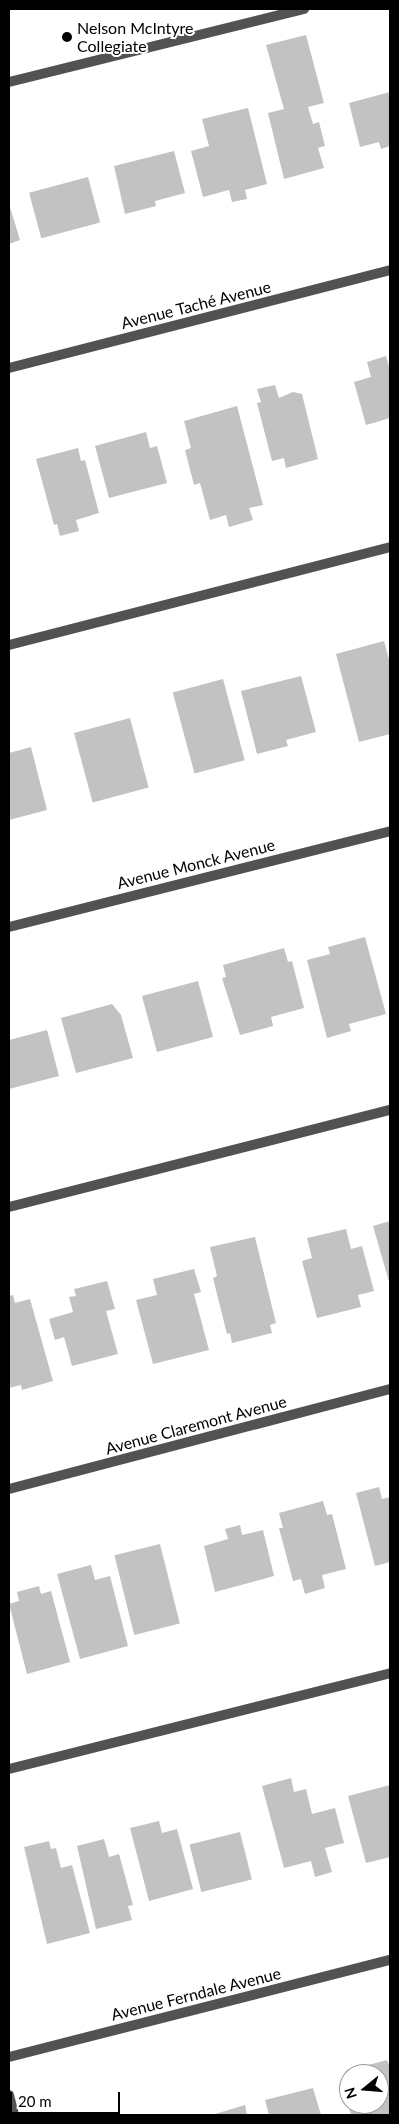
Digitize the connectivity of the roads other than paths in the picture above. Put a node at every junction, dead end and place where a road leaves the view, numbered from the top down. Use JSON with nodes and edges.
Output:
{"nodes":[{"id":1,"x":304,"y":9,"type":"edge"},
{"id":2,"x":9,"y":82,"type":"edge"},
{"id":3,"x":390,"y":270,"type":"edge"},
{"id":4,"x":9,"y":368,"type":"edge"},
{"id":5,"x":390,"y":547,"type":"edge"},
{"id":6,"x":9,"y":645,"type":"edge"},
{"id":7,"x":390,"y":831,"type":"edge"},
{"id":8,"x":9,"y":927,"type":"edge"},
{"id":9,"x":390,"y":1110,"type":"edge"},
{"id":10,"x":9,"y":1207,"type":"edge"},
{"id":11,"x":390,"y":1389,"type":"edge"},
{"id":12,"x":9,"y":1490,"type":"edge"},
{"id":13,"x":390,"y":1673,"type":"edge"},
{"id":14,"x":9,"y":1770,"type":"edge"},
{"id":15,"x":390,"y":1960,"type":"edge"},
{"id":16,"x":9,"y":2057,"type":"edge"},
{"id":17,"x":9,"y":2095,"type":"edge"},
{"id":18,"x":14,"y":2115,"type":"edge"}],
"edges":[{"from":1,"to":2,"type":"street"},
{"from":3,"to":4,"type":"street","name":"Avenue Taché Avenue"},
{"from":5,"to":6,"type":"street"},
{"from":7,"to":8,"type":"street","name":"Avenue Monck Avenue"},
{"from":9,"to":10,"type":"street"},
{"from":11,"to":12,"type":"street","name":"Avenue Claremont Avenue"},
{"from":13,"to":14,"type":"street"},
{"from":15,"to":16,"type":"street","name":"Avenue Ferndale Avenue"},
{"from":17,"to":18,"type":"street"}]}
